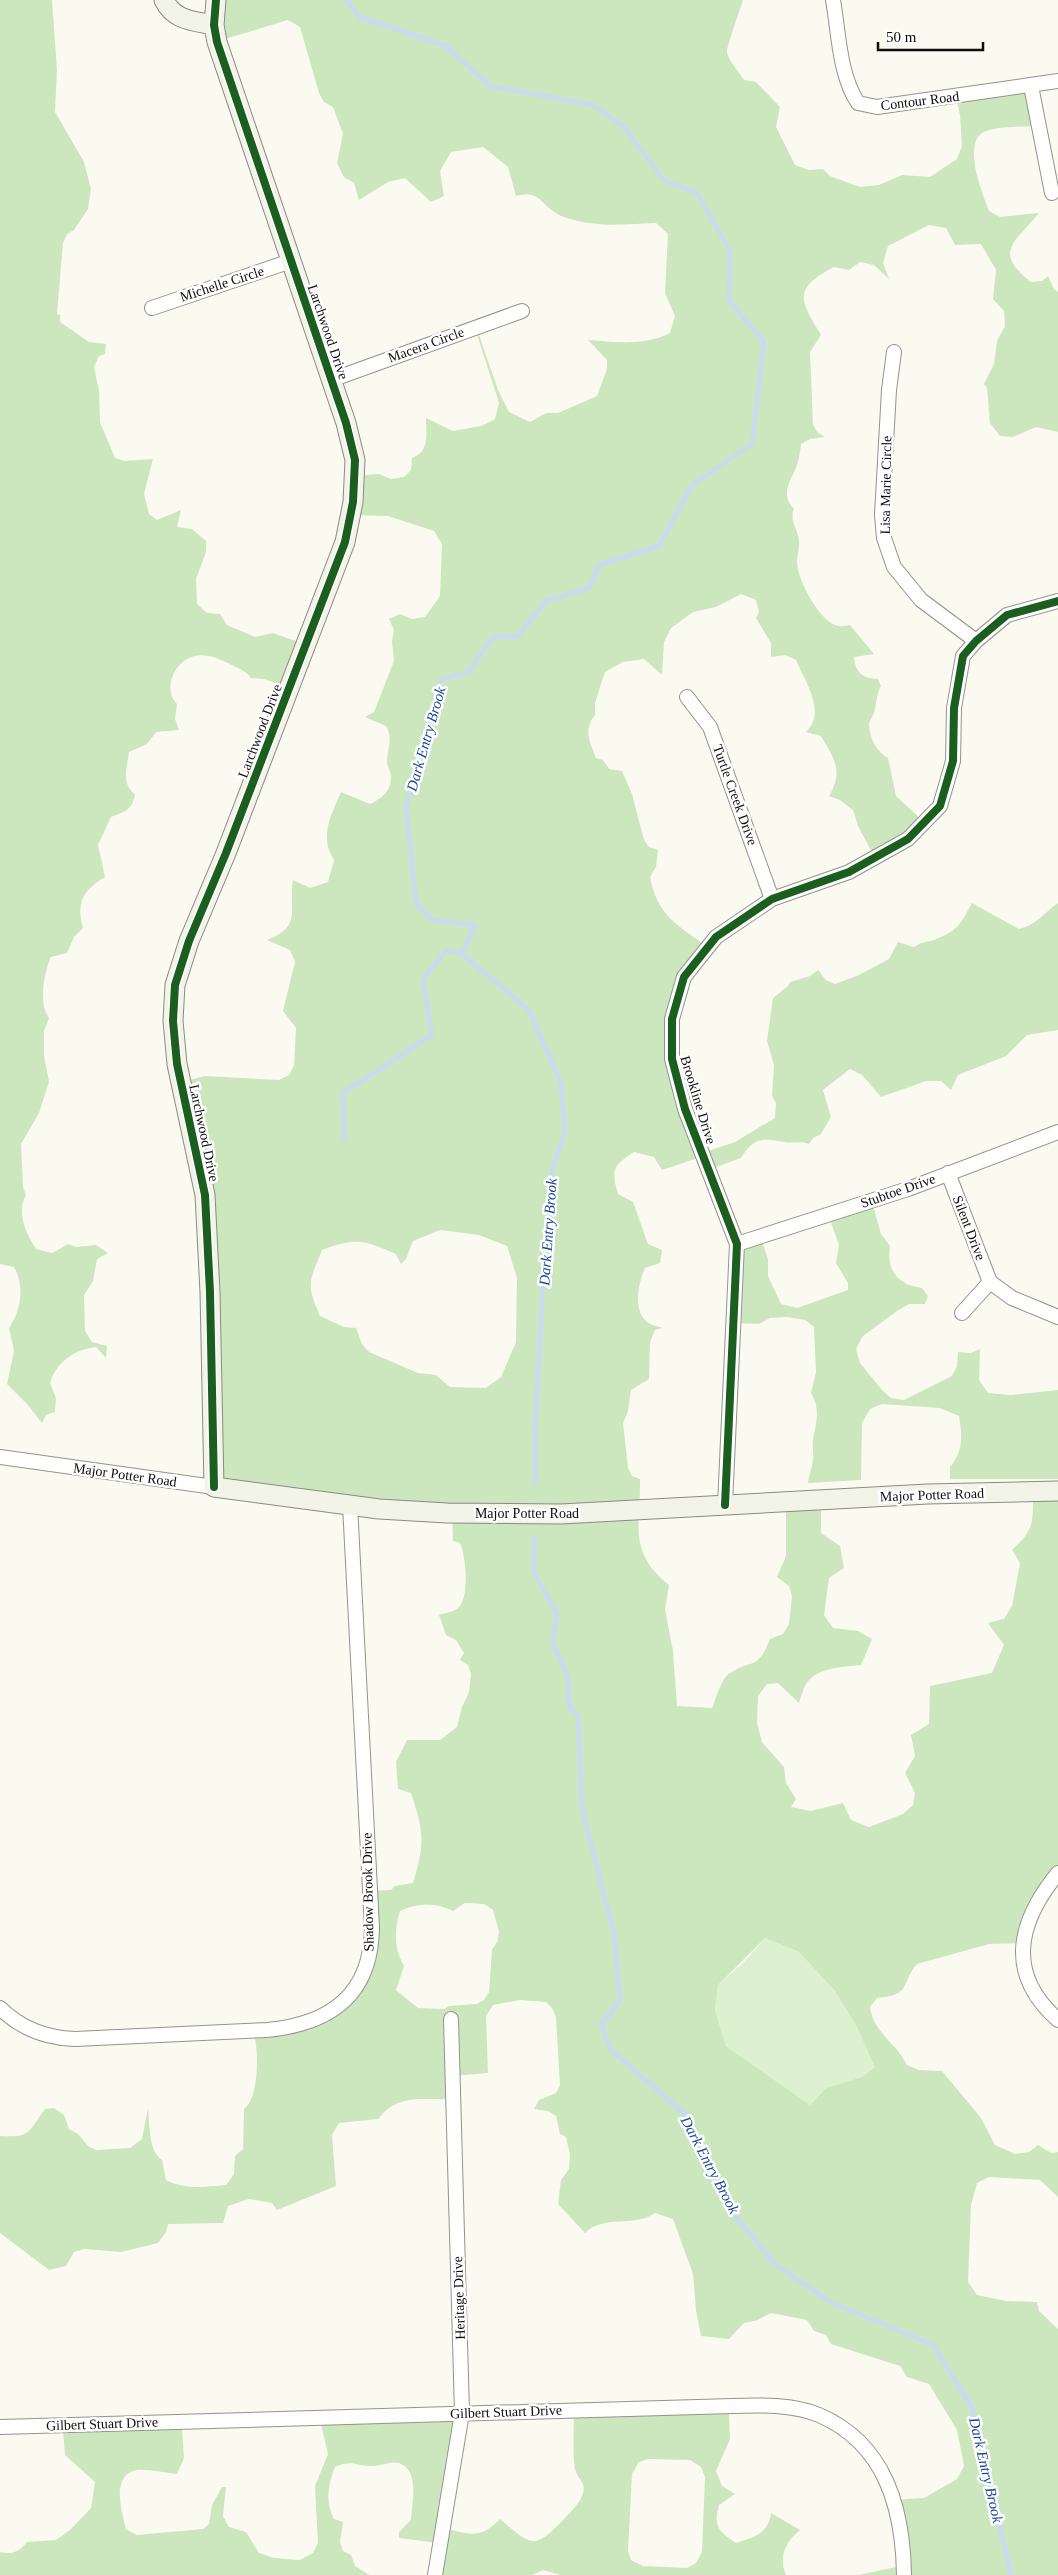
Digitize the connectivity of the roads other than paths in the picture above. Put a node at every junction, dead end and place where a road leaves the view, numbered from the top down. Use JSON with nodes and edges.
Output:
{"nodes":[{"id":1,"x":164,"y":0,"type":"edge"},
{"id":2,"x":216,"y":0,"type":"edge"},
{"id":3,"x":833,"y":0,"type":"edge"},
{"id":4,"x":214,"y":25,"type":"junction"},
{"id":5,"x":1058,"y":81,"type":"edge"},
{"id":6,"x":1030,"y":86,"type":"junction"},
{"id":7,"x":1052,"y":193,"type":"dead end"},
{"id":8,"x":291,"y":261,"type":"junction"},
{"id":9,"x":152,"y":308,"type":"dead end"},
{"id":10,"x":522,"y":311,"type":"dead end"},
{"id":11,"x":894,"y":352,"type":"dead end"},
{"id":12,"x":331,"y":380,"type":"junction"},
{"id":13,"x":1058,"y":601,"type":"edge"},
{"id":14,"x":976,"y":641,"type":"junction"},
{"id":15,"x":687,"y":696,"type":"dead end"},
{"id":16,"x":772,"y":899,"type":"junction"},
{"id":17,"x":1058,"y":1132,"type":"edge"},
{"id":18,"x":948,"y":1173,"type":"junction"},
{"id":19,"x":737,"y":1244,"type":"junction"},
{"id":20,"x":990,"y":1282,"type":"junction"},
{"id":21,"x":962,"y":1313,"type":"dead end"},
{"id":22,"x":1058,"y":1317,"type":"edge"},
{"id":23,"x":0,"y":1456,"type":"edge"},
{"id":24,"x":214,"y":1487,"type":"junction"},
{"id":25,"x":1058,"y":1491,"type":"edge"},
{"id":26,"x":350,"y":1505,"type":"junction"},
{"id":27,"x":725,"y":1505,"type":"junction"},
{"id":28,"x":1058,"y":1873,"type":"edge"},
{"id":29,"x":0,"y":2008,"type":"edge"},
{"id":30,"x":451,"y":2019,"type":"dead end"},
{"id":31,"x":1058,"y":2020,"type":"edge"},
{"id":32,"x":462,"y":2413,"type":"junction"},
{"id":33,"x":0,"y":2427,"type":"edge"},
{"id":34,"x":435,"y":2575,"type":"edge"},
{"id":35,"x":904,"y":2575,"type":"edge"}],
"edges":[{"from":1,"to":4,"type":"street"},
{"from":2,"to":4,"type":"street","name":"Larchwood Drive"},
{"from":3,"to":6,"type":"street","name":"Contour Road"},
{"from":4,"to":8,"type":"street","name":"Larchwood Drive"},
{"from":5,"to":6,"type":"street","name":"Contour Road"},
{"from":6,"to":7,"type":"street"},
{"from":8,"to":9,"type":"street","name":"Michelle Circle"},
{"from":8,"to":12,"type":"street","name":"Larchwood Drive"},
{"from":10,"to":12,"type":"street","name":"Macera Circle"},
{"from":11,"to":14,"type":"street","name":"Lisa Marie Circle"},
{"from":12,"to":24,"type":"street","name":"Larchwood Drive"},
{"from":13,"to":14,"type":"street","name":"Brookline Drive"},
{"from":14,"to":16,"type":"street","name":"Brookline Drive"},
{"from":15,"to":16,"type":"street","name":"Turtle Creek Drive"},
{"from":16,"to":19,"type":"street","name":"Brookline Drive"},
{"from":17,"to":18,"type":"street","name":"Stubtoe Drive"},
{"from":18,"to":19,"type":"street","name":"Stubtoe Drive"},
{"from":18,"to":20,"type":"street","name":"Silent Drive"},
{"from":19,"to":27,"type":"street","name":"Brookline Drive"},
{"from":20,"to":21,"type":"street"},
{"from":20,"to":22,"type":"street"},
{"from":23,"to":24,"type":"street","name":"Major Potter Road"},
{"from":24,"to":26,"type":"street","name":"Major Potter Road"},
{"from":25,"to":27,"type":"street","name":"Major Potter Road"},
{"from":26,"to":27,"type":"street","name":"Major Potter Road"},
{"from":26,"to":29,"type":"street","name":"Shadow Brook Drive"},
{"from":28,"to":31,"type":"street"},
{"from":30,"to":32,"type":"street","name":"Heritage Drive"},
{"from":32,"to":33,"type":"street","name":"Gilbert Stuart Drive"},
{"from":32,"to":34,"type":"street","name":"Heritage Drive"},
{"from":32,"to":35,"type":"street","name":"Gilbert Stuart Drive"}]}
